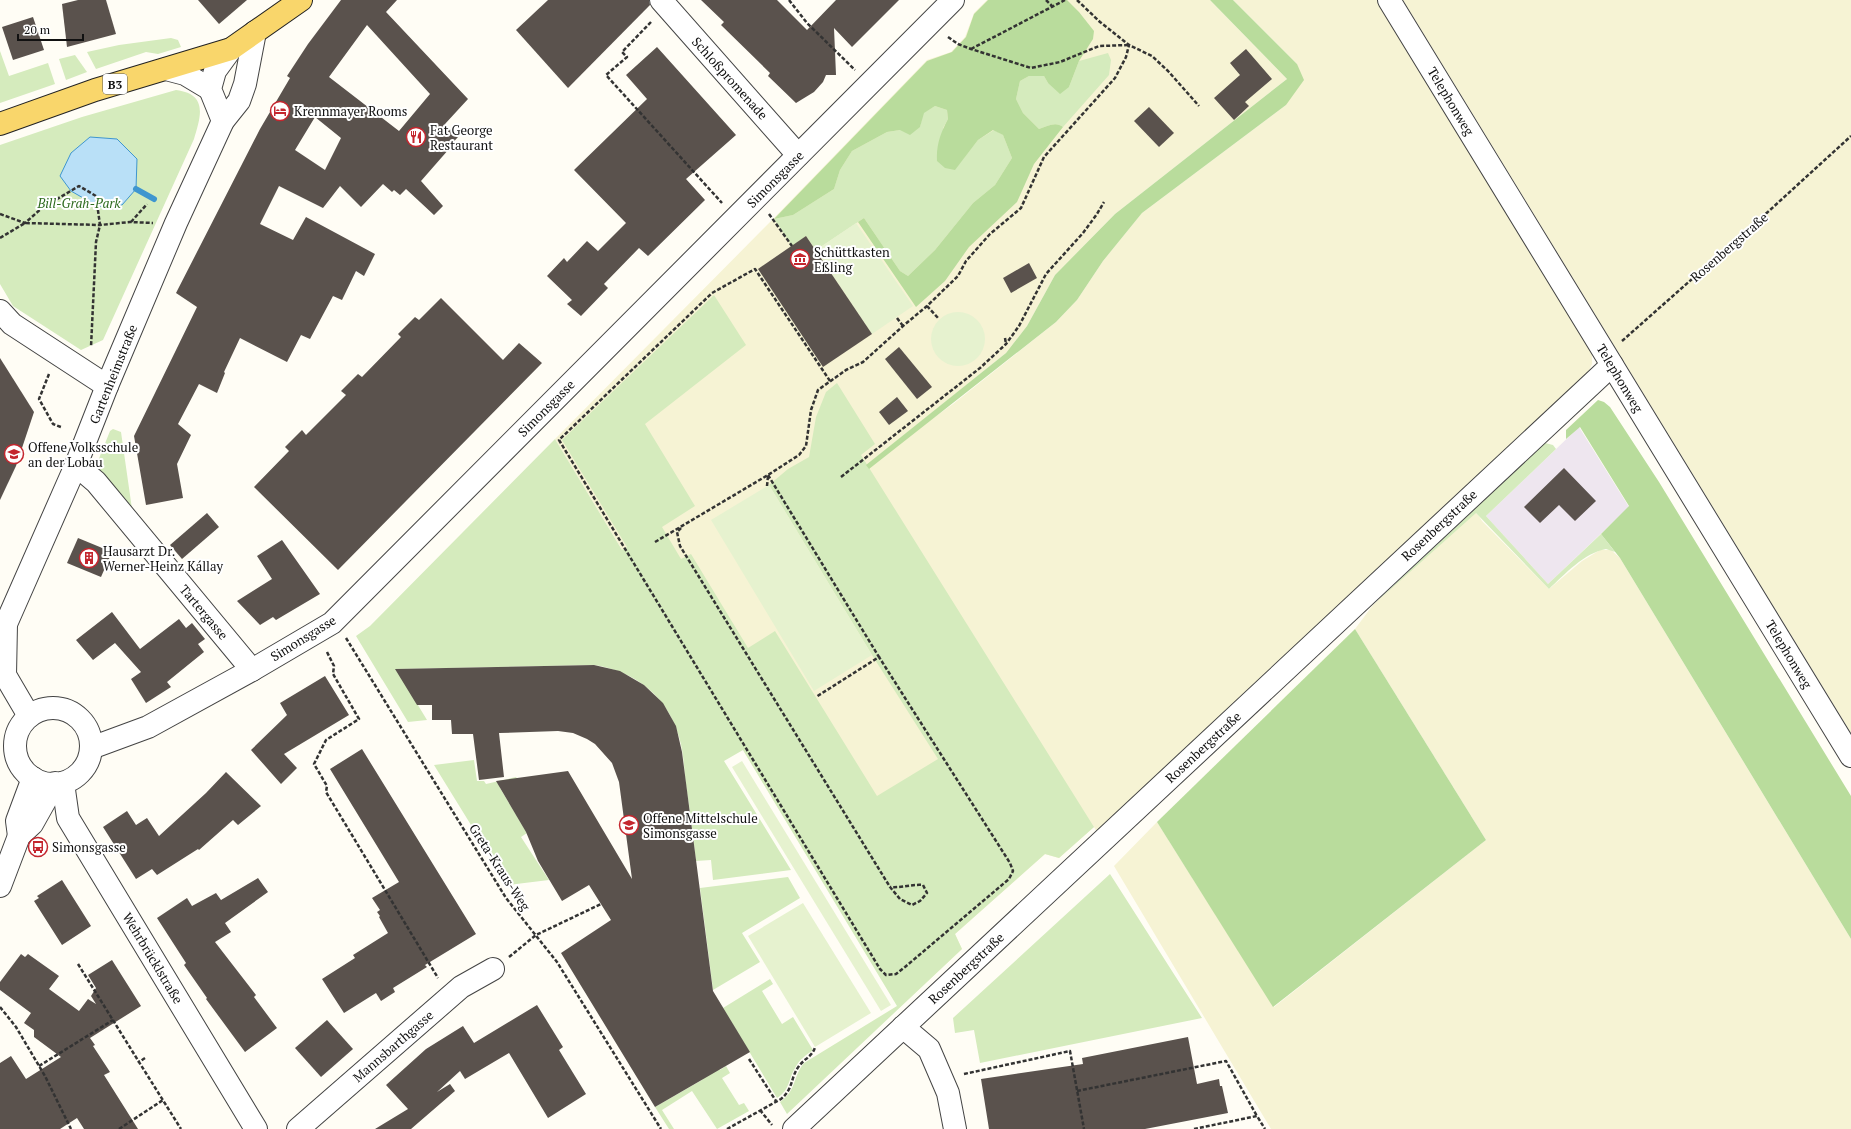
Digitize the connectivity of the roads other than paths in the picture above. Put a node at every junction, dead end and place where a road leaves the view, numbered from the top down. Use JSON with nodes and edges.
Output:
{"nodes":[{"id":1,"x":299,"y":0,"type":"edge"},
{"id":2,"x":661,"y":0,"type":"edge"},
{"id":3,"x":952,"y":0,"type":"edge"},
{"id":4,"x":1389,"y":0,"type":"edge"},
{"id":5,"x":255,"y":32,"type":"junction"},
{"id":6,"x":231,"y":49,"type":"junction"},
{"id":7,"x":166,"y":68,"type":"junction"},
{"id":8,"x":210,"y":89,"type":"junction"},
{"id":9,"x":223,"y":121,"type":"junction"},
{"id":10,"x":0,"y":124,"type":"edge"},
{"id":11,"x":798,"y":155,"type":"junction"},
{"id":12,"x":0,"y":311,"type":"edge"},
{"id":13,"x":1609,"y":360,"type":"junction"},
{"id":14,"x":107,"y":386,"type":"junction"},
{"id":15,"x":76,"y":465,"type":"junction"},
{"id":16,"x":3,"y":624,"type":"edge"},
{"id":17,"x":252,"y":670,"type":"junction"},
{"id":18,"x":29,"y":716,"type":"junction"},
{"id":19,"x":91,"y":748,"type":"junction"},
{"id":20,"x":1851,"y":756,"type":"edge"},
{"id":21,"x":33,"y":778,"type":"junction"},
{"id":22,"x":59,"y":783,"type":"junction"},
{"id":23,"x":19,"y":836,"type":"junction"},
{"id":24,"x":0,"y":886,"type":"edge"},
{"id":25,"x":493,"y":969,"type":"dead end"},
{"id":26,"x":903,"y":1028,"type":"junction"},
{"id":27,"x":256,"y":1129,"type":"edge"},
{"id":28,"x":298,"y":1129,"type":"edge"},
{"id":29,"x":794,"y":1129,"type":"edge"},
{"id":30,"x":955,"y":1129,"type":"edge"}],
"edges":[{"from":1,"to":5,"type":"main road","number":"B3"},
{"from":2,"to":11,"type":"street","name":"Schloßpromenade"},
{"from":3,"to":11,"type":"street","name":"Simonsgasse"},
{"from":4,"to":13,"type":"street","name":"Telephonweg"},
{"from":5,"to":6,"type":"main road","number":"B3"},
{"from":5,"to":9,"type":"street","name":"Gartenheimstraße"},
{"from":6,"to":7,"type":"main road","number":"B3"},
{"from":6,"to":8,"type":"street"},
{"from":7,"to":8,"type":"street"},
{"from":7,"to":10,"type":"main road","number":"B3"},
{"from":8,"to":9,"type":"street"},
{"from":9,"to":14,"type":"street","name":"Gartenheimstraße"},
{"from":11,"to":17,"type":"street","name":"Simonsgasse"},
{"from":12,"to":14,"type":"street"},
{"from":13,"to":20,"type":"street","name":"Telephonweg"},
{"from":13,"to":26,"type":"street","name":"Rosenbergstraße"},
{"from":14,"to":15,"type":"street","name":"Gartenheimstraße"},
{"from":15,"to":16,"type":"street","name":"Gartenheimstraße"},
{"from":15,"to":17,"type":"street","name":"Tartergasse"},
{"from":16,"to":18,"type":"street","name":"Gartenheimstraße"},
{"from":17,"to":19,"type":"street","name":"Simonsgasse"},
{"from":18,"to":19,"type":"street"},
{"from":18,"to":21,"type":"street"},
{"from":19,"to":22,"type":"street"},
{"from":21,"to":22,"type":"street"},
{"from":21,"to":23,"type":"street"},
{"from":22,"to":23,"type":"street"},
{"from":22,"to":27,"type":"street","name":"Wehrbrücklstraße"},
{"from":23,"to":24,"type":"street"},
{"from":25,"to":28,"type":"street","name":"Mannsbarthgasse"},
{"from":26,"to":29,"type":"street","name":"Rosenbergstraße"},
{"from":26,"to":30,"type":"street"}]}
